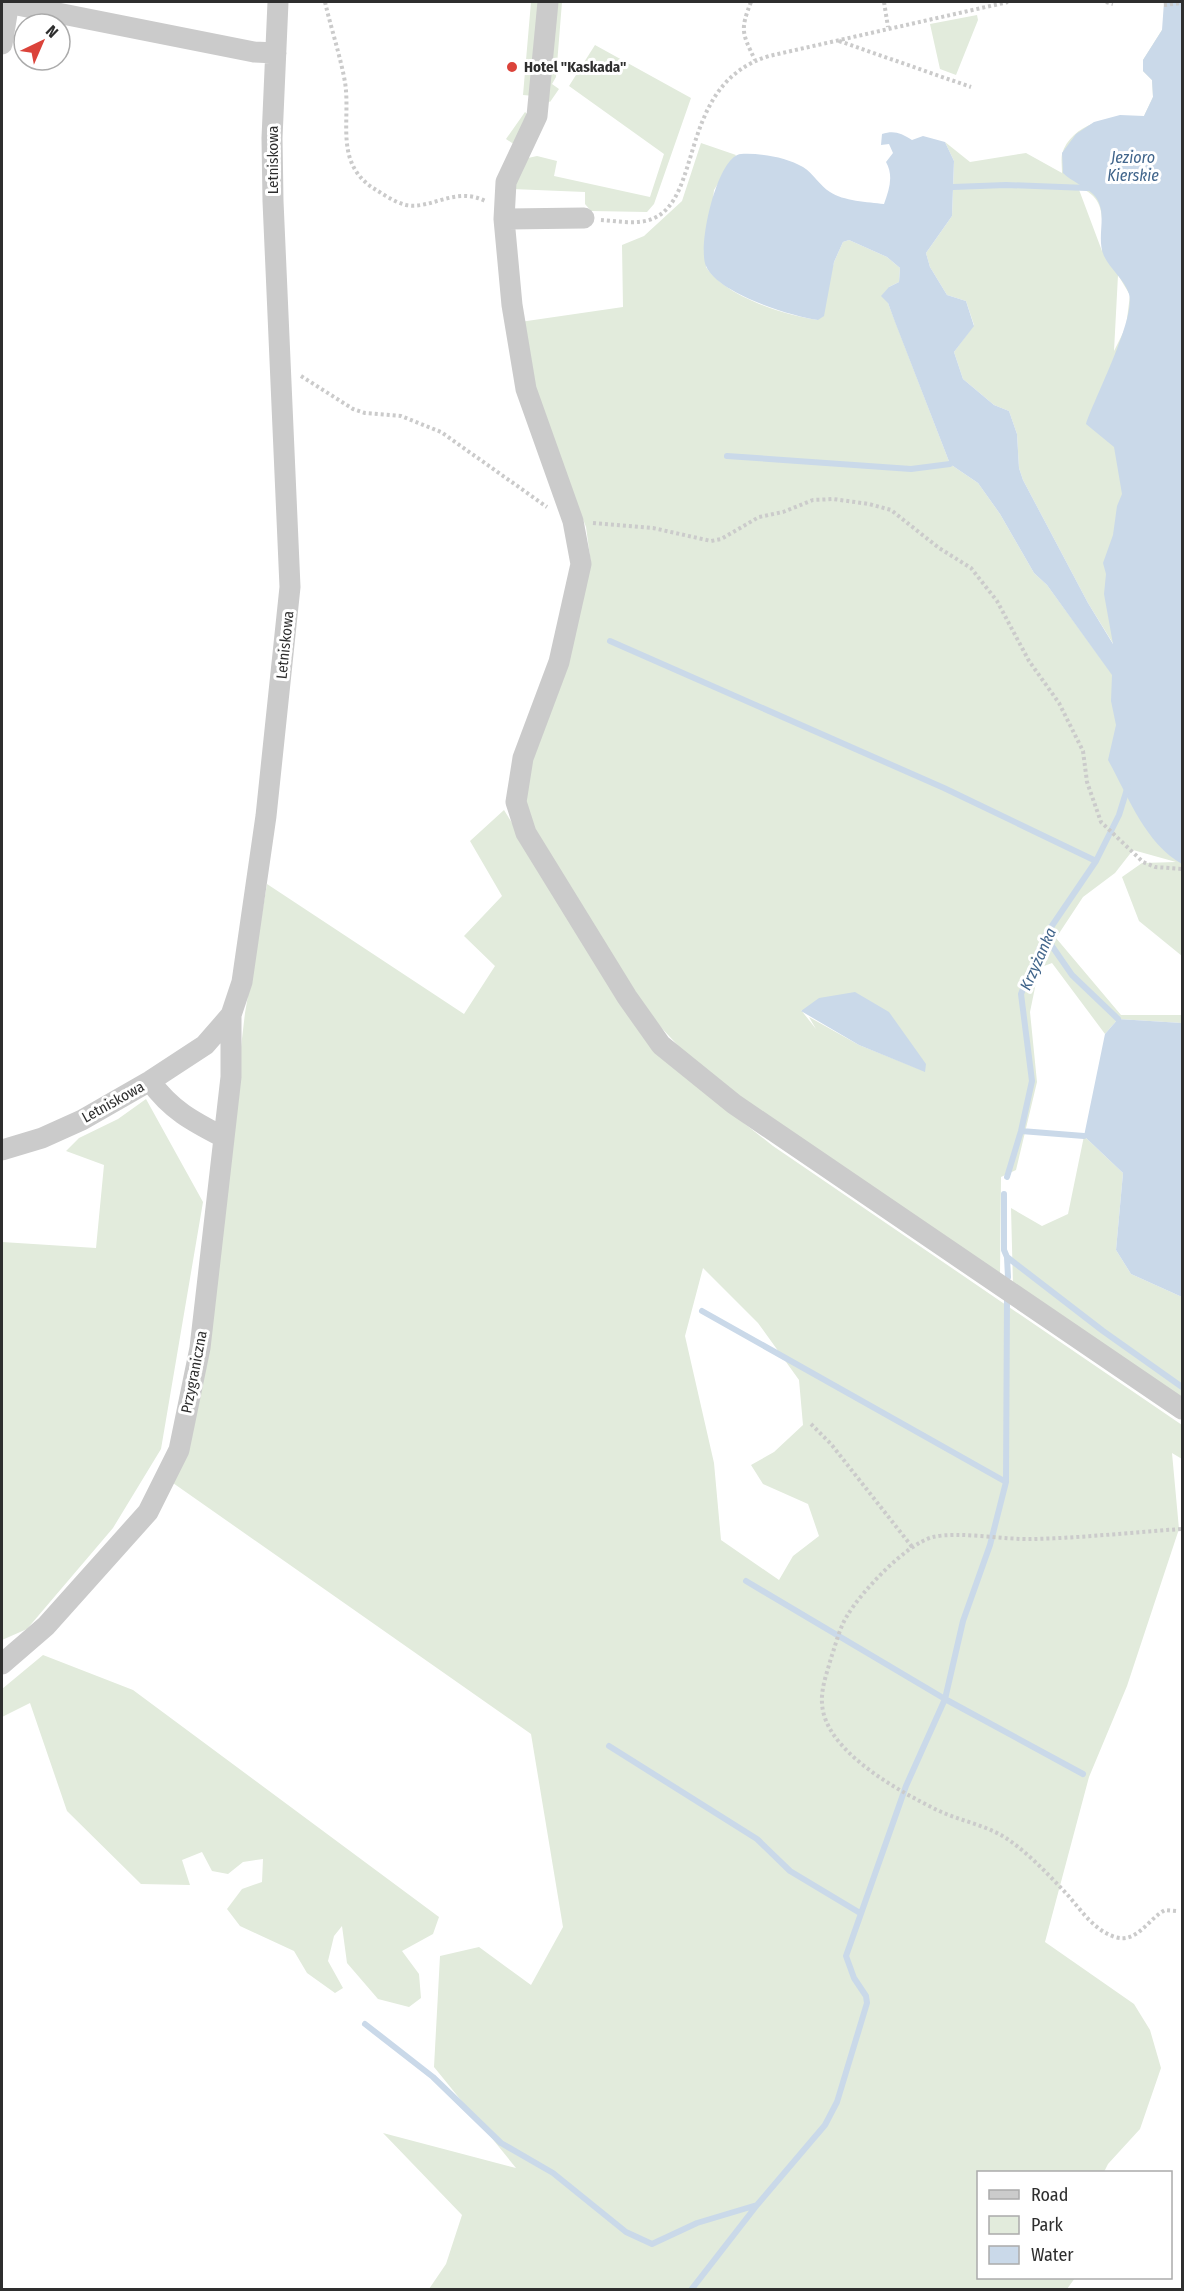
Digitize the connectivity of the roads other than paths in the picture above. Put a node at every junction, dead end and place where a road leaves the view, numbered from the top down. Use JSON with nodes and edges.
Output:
{"nodes":[{"id":1,"x":278,"y":2,"type":"edge"},
{"id":2,"x":548,"y":2,"type":"edge"},
{"id":3,"x":6,"y":3,"type":"edge"},
{"id":4,"x":2,"y":44,"type":"edge"},
{"id":5,"x":276,"y":53,"type":"junction"},
{"id":6,"x":584,"y":218,"type":"road end"},
{"id":7,"x":504,"y":219,"type":"junction"},
{"id":8,"x":231,"y":1015,"type":"junction"},
{"id":9,"x":150,"y":1082,"type":"junction"},
{"id":10,"x":223,"y":1137,"type":"junction"},
{"id":11,"x":2,"y":1150,"type":"edge"},
{"id":12,"x":1182,"y":1409,"type":"edge"},
{"id":13,"x":2,"y":1664,"type":"edge"}],
"edges":[{"from":1,"to":5,"type":"street","name":"Letniskowa"},
{"from":2,"to":7,"type":"street"},
{"from":3,"to":4,"type":"street"},
{"from":3,"to":5,"type":"street"},
{"from":5,"to":8,"type":"street","name":"Letniskowa"},
{"from":6,"to":7,"type":"street"},
{"from":7,"to":12,"type":"street"},
{"from":8,"to":9,"type":"street","name":"Letniskowa"},
{"from":8,"to":10,"type":"street","name":"Przygraniczna"},
{"from":9,"to":10,"type":"street"},
{"from":9,"to":11,"type":"street","name":"Letniskowa"},
{"from":10,"to":13,"type":"street","name":"Przygraniczna"}]}
